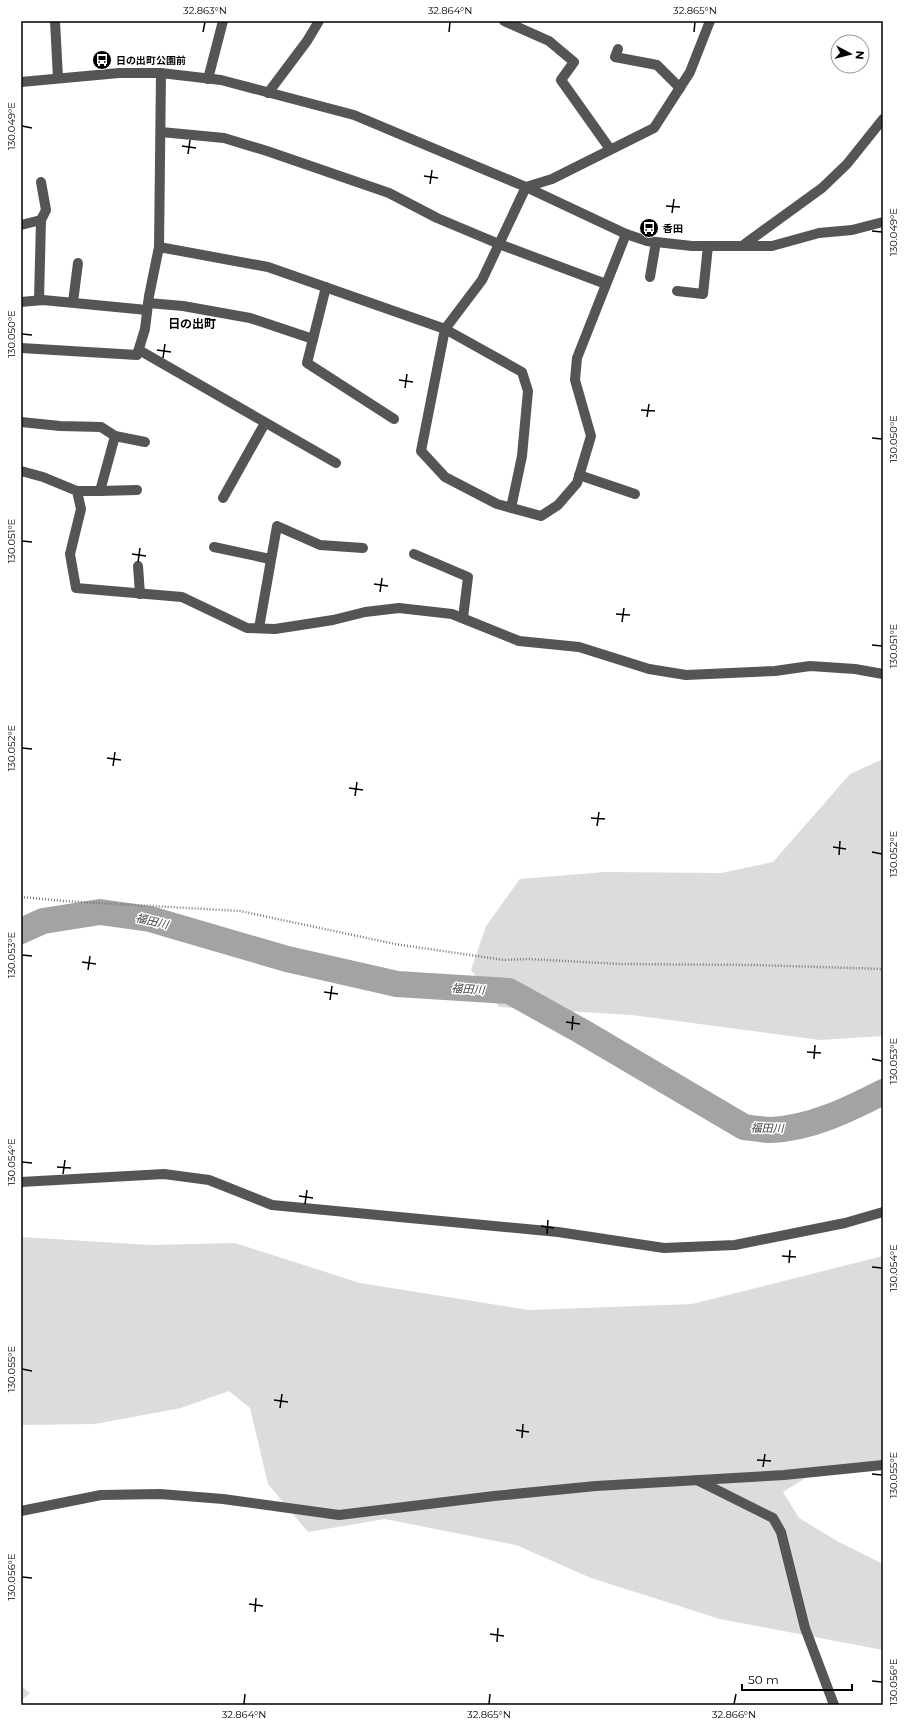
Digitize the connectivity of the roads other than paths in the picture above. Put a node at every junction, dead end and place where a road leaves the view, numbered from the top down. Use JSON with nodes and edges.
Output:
{"nodes":[{"id":1,"x":55,"y":21,"type":"edge"},
{"id":2,"x":223,"y":21,"type":"edge"},
{"id":3,"x":318,"y":21,"type":"edge"},
{"id":4,"x":710,"y":21,"type":"edge"},
{"id":5,"x":508,"y":22,"type":"edge"},
{"id":6,"x":618,"y":49,"type":"dead end"},
{"id":7,"x":162,"y":73,"type":"junction"},
{"id":8,"x":58,"y":78,"type":"junction"},
{"id":9,"x":208,"y":79,"type":"junction"},
{"id":10,"x":21,"y":82,"type":"edge"},
{"id":11,"x":680,"y":88,"type":"junction"},
{"id":12,"x":268,"y":93,"type":"junction"},
{"id":13,"x":883,"y":119,"type":"edge"},
{"id":14,"x":161,"y":132,"type":"junction"},
{"id":15,"x":610,"y":149,"type":"junction"},
{"id":16,"x":41,"y":182,"type":"dead end"},
{"id":17,"x":526,"y":187,"type":"junction"},
{"id":18,"x":41,"y":220,"type":"junction"},
{"id":19,"x":883,"y":222,"type":"edge"},
{"id":20,"x":21,"y":224,"type":"edge"},
{"id":21,"x":626,"y":234,"type":"junction"},
{"id":22,"x":656,"y":242,"type":"junction"},
{"id":23,"x":499,"y":244,"type":"junction"},
{"id":24,"x":708,"y":246,"type":"junction"},
{"id":25,"x":742,"y":246,"type":"junction"},
{"id":26,"x":159,"y":247,"type":"junction"},
{"id":27,"x":78,"y":263,"type":"dead end"},
{"id":28,"x":650,"y":277,"type":"dead end"},
{"id":29,"x":606,"y":284,"type":"junction"},
{"id":30,"x":326,"y":287,"type":"junction"},
{"id":31,"x":677,"y":291,"type":"dead end"},
{"id":32,"x":39,"y":300,"type":"junction"},
{"id":33,"x":21,"y":302,"type":"edge"},
{"id":34,"x":73,"y":302,"type":"junction"},
{"id":35,"x":147,"y":306,"type":"junction"},
{"id":36,"x":445,"y":329,"type":"junction"},
{"id":37,"x":313,"y":339,"type":"junction"},
{"id":38,"x":21,"y":348,"type":"edge"},
{"id":39,"x":139,"y":350,"type":"junction"},
{"id":40,"x":394,"y":418,"type":"dead end"},
{"id":41,"x":21,"y":422,"type":"edge"},
{"id":42,"x":265,"y":422,"type":"junction"},
{"id":43,"x":115,"y":436,"type":"junction"},
{"id":44,"x":145,"y":442,"type":"dead end"},
{"id":45,"x":336,"y":463,"type":"dead end"},
{"id":46,"x":21,"y":470,"type":"edge"},
{"id":47,"x":579,"y":475,"type":"junction"},
{"id":48,"x":137,"y":490,"type":"dead end"},
{"id":49,"x":76,"y":491,"type":"junction"},
{"id":50,"x":100,"y":491,"type":"junction"},
{"id":51,"x":635,"y":494,"type":"dead end"},
{"id":52,"x":223,"y":498,"type":"dead end"},
{"id":53,"x":511,"y":508,"type":"junction"},
{"id":54,"x":214,"y":547,"type":"dead end"},
{"id":55,"x":363,"y":548,"type":"dead end"},
{"id":56,"x":414,"y":554,"type":"dead end"},
{"id":57,"x":270,"y":559,"type":"junction"},
{"id":58,"x":138,"y":566,"type":"dead end"},
{"id":59,"x":140,"y":594,"type":"junction"},
{"id":60,"x":463,"y":618,"type":"junction"},
{"id":61,"x":259,"y":628,"type":"junction"},
{"id":62,"x":883,"y":674,"type":"edge"},
{"id":63,"x":21,"y":1182,"type":"edge"},
{"id":64,"x":883,"y":1212,"type":"edge"},
{"id":65,"x":883,"y":1465,"type":"edge"},
{"id":66,"x":697,"y":1480,"type":"junction"},
{"id":67,"x":21,"y":1511,"type":"edge"},
{"id":68,"x":834,"y":1705,"type":"edge"}],
"edges":[{"from":1,"to":8,"type":"street"},
{"from":2,"to":9,"type":"street"},
{"from":3,"to":12,"type":"street"},
{"from":4,"to":11,"type":"street"},
{"from":5,"to":15,"type":"street"},
{"from":6,"to":11,"type":"street"},
{"from":7,"to":8,"type":"street"},
{"from":7,"to":9,"type":"street"},
{"from":7,"to":14,"type":"street"},
{"from":8,"to":10,"type":"street"},
{"from":9,"to":12,"type":"street"},
{"from":11,"to":15,"type":"street"},
{"from":12,"to":17,"type":"street"},
{"from":13,"to":25,"type":"street"},
{"from":14,"to":23,"type":"street"},
{"from":14,"to":26,"type":"street"},
{"from":15,"to":17,"type":"street"},
{"from":16,"to":18,"type":"street"},
{"from":17,"to":21,"type":"street"},
{"from":17,"to":23,"type":"street"},
{"from":18,"to":20,"type":"street"},
{"from":18,"to":32,"type":"street"},
{"from":19,"to":25,"type":"street"},
{"from":21,"to":22,"type":"street"},
{"from":21,"to":29,"type":"street"},
{"from":22,"to":24,"type":"street"},
{"from":22,"to":28,"type":"street"},
{"from":23,"to":29,"type":"street"},
{"from":23,"to":36,"type":"street"},
{"from":24,"to":25,"type":"street"},
{"from":24,"to":31,"type":"street"},
{"from":26,"to":30,"type":"street"},
{"from":26,"to":35,"type":"street"},
{"from":27,"to":34,"type":"street"},
{"from":29,"to":47,"type":"street"},
{"from":30,"to":36,"type":"street"},
{"from":30,"to":37,"type":"street"},
{"from":32,"to":33,"type":"street"},
{"from":32,"to":34,"type":"street"},
{"from":34,"to":35,"type":"street"},
{"from":35,"to":37,"type":"street"},
{"from":35,"to":39,"type":"street"},
{"from":36,"to":53,"type":"street"},
{"from":36,"to":53,"type":"street"},
{"from":37,"to":40,"type":"street"},
{"from":38,"to":39,"type":"street"},
{"from":39,"to":42,"type":"street"},
{"from":41,"to":43,"type":"street"},
{"from":42,"to":45,"type":"street"},
{"from":42,"to":52,"type":"street"},
{"from":43,"to":44,"type":"street"},
{"from":43,"to":50,"type":"street"},
{"from":46,"to":49,"type":"street"},
{"from":47,"to":51,"type":"street"},
{"from":47,"to":53,"type":"street"},
{"from":48,"to":50,"type":"street"},
{"from":49,"to":50,"type":"street"},
{"from":49,"to":59,"type":"street"},
{"from":54,"to":57,"type":"street"},
{"from":55,"to":57,"type":"street"},
{"from":56,"to":60,"type":"street"},
{"from":57,"to":61,"type":"street"},
{"from":58,"to":59,"type":"street"},
{"from":59,"to":61,"type":"street"},
{"from":60,"to":61,"type":"street"},
{"from":60,"to":62,"type":"street"},
{"from":63,"to":64,"type":"street"},
{"from":65,"to":66,"type":"street"},
{"from":66,"to":67,"type":"street"},
{"from":66,"to":68,"type":"street"}]}
